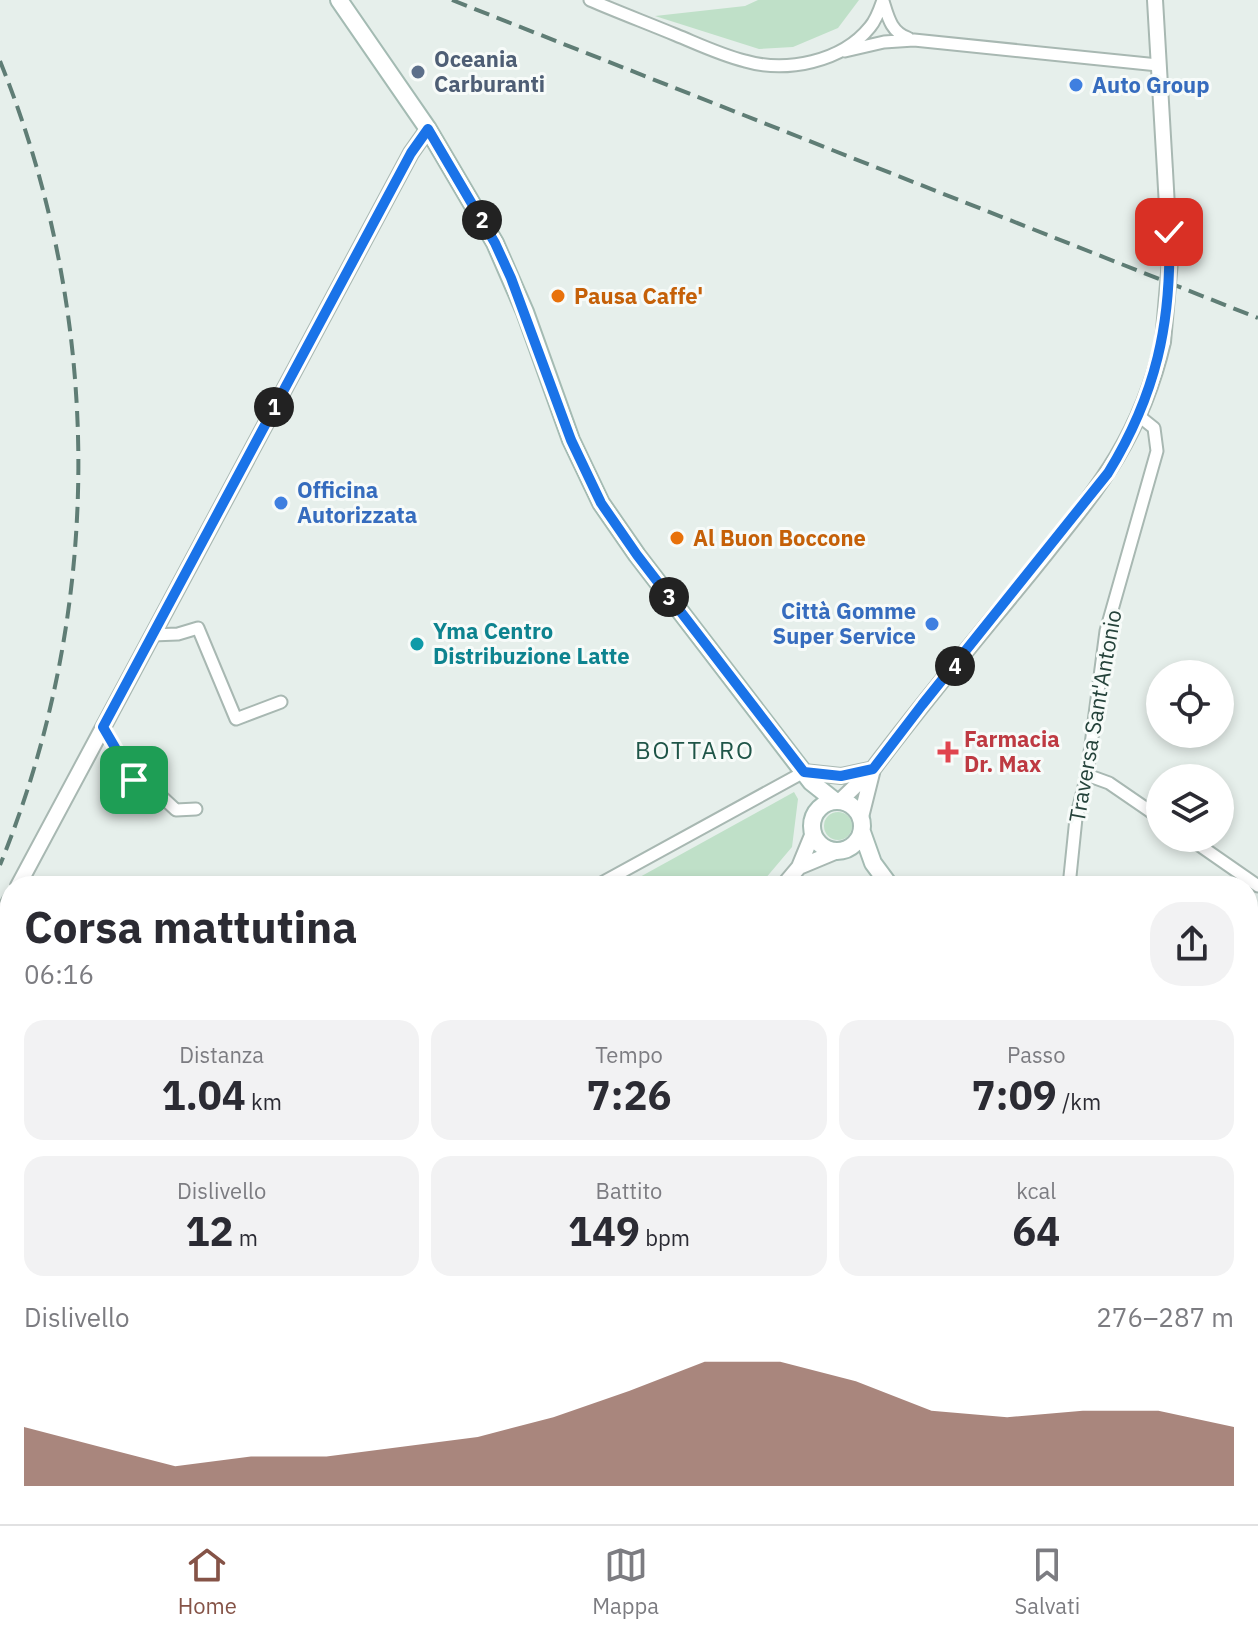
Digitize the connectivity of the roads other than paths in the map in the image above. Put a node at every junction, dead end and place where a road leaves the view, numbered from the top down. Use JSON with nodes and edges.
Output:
{"nodes":[{"id":1,"x":339,"y":0,"type":"edge"},
{"id":2,"x":590,"y":0,"type":"edge"},
{"id":3,"x":883,"y":0,"type":"edge"},
{"id":4,"x":1155,"y":0,"type":"edge"},
{"id":5,"x":914,"y":40,"type":"junction"},
{"id":6,"x":837,"y":52,"type":"junction"},
{"id":7,"x":1158,"y":65,"type":"junction"},
{"id":8,"x":428,"y":129,"type":"junction"},
{"id":9,"x":1139,"y":416,"type":"junction"},
{"id":10,"x":152,"y":635,"type":"junction"},
{"id":11,"x":281,"y":702,"type":"dead end"},
{"id":12,"x":103,"y":727,"type":"junction"},
{"id":13,"x":873,"y":769,"type":"junction"},
{"id":14,"x":1087,"y":775,"type":"junction"},
{"id":15,"x":808,"y":777,"type":"junction"},
{"id":16,"x":838,"y":801,"type":"junction"},
{"id":17,"x":1146,"y":808,"type":"edge"},
{"id":18,"x":196,"y":809,"type":"dead end"},
{"id":19,"x":815,"y":815,"type":"junction"},
{"id":20,"x":861,"y":824,"type":"junction"},
{"id":21,"x":813,"y":833,"type":"junction"},
{"id":22,"x":841,"y":851,"type":"junction"},
{"id":23,"x":1209,"y":852,"type":"edge"},
{"id":24,"x":873,"y":863,"type":"junction"},
{"id":25,"x":799,"y":867,"type":"junction"},
{"id":26,"x":23,"y":876,"type":"edge"},
{"id":27,"x":615,"y":876,"type":"edge"},
{"id":28,"x":791,"y":876,"type":"edge"},
{"id":29,"x":883,"y":876,"type":"edge"},
{"id":30,"x":1070,"y":876,"type":"edge"},
{"id":31,"x":1244,"y":876,"type":"edge"}],
"edges":[{"from":1,"to":8,"type":"main road"},
{"from":2,"to":6,"type":"street"},
{"from":3,"to":5,"type":"street"},
{"from":3,"to":6,"type":"street"},
{"from":4,"to":7,"type":"street"},
{"from":5,"to":6,"type":"street"},
{"from":5,"to":7,"type":"street"},
{"from":7,"to":9,"type":"street","bridge":true},
{"from":8,"to":10,"type":"street"},
{"from":8,"to":15,"type":"main road"},
{"from":9,"to":13,"type":"street"},
{"from":9,"to":14,"type":"street","name":"Traversa Sant'Antonio"},
{"from":10,"to":11,"type":"street"},
{"from":10,"to":12,"type":"street"},
{"from":12,"to":18,"type":"street"},
{"from":12,"to":26,"type":"street"},
{"from":13,"to":15,"type":"street"},
{"from":13,"to":16,"type":"street"},
{"from":13,"to":20,"type":"street"},
{"from":14,"to":17,"type":"street"},
{"from":14,"to":30,"type":"street","name":"Traversa Sant'Antonio"},
{"from":15,"to":16,"type":"main road"},
{"from":15,"to":19,"type":"main road"},
{"from":15,"to":27,"type":"street"},
{"from":16,"to":19,"type":"main road"},
{"from":16,"to":20,"type":"main road"},
{"from":19,"to":21,"type":"main road"},
{"from":20,"to":22,"type":"main road"},
{"from":20,"to":24,"type":"main road"},
{"from":21,"to":22,"type":"main road"},
{"from":21,"to":25,"type":"street"},
{"from":22,"to":24,"type":"main road"},
{"from":22,"to":25,"type":"street"},
{"from":23,"to":31,"type":"street"},
{"from":24,"to":29,"type":"main road"},
{"from":25,"to":28,"type":"street"}]}
